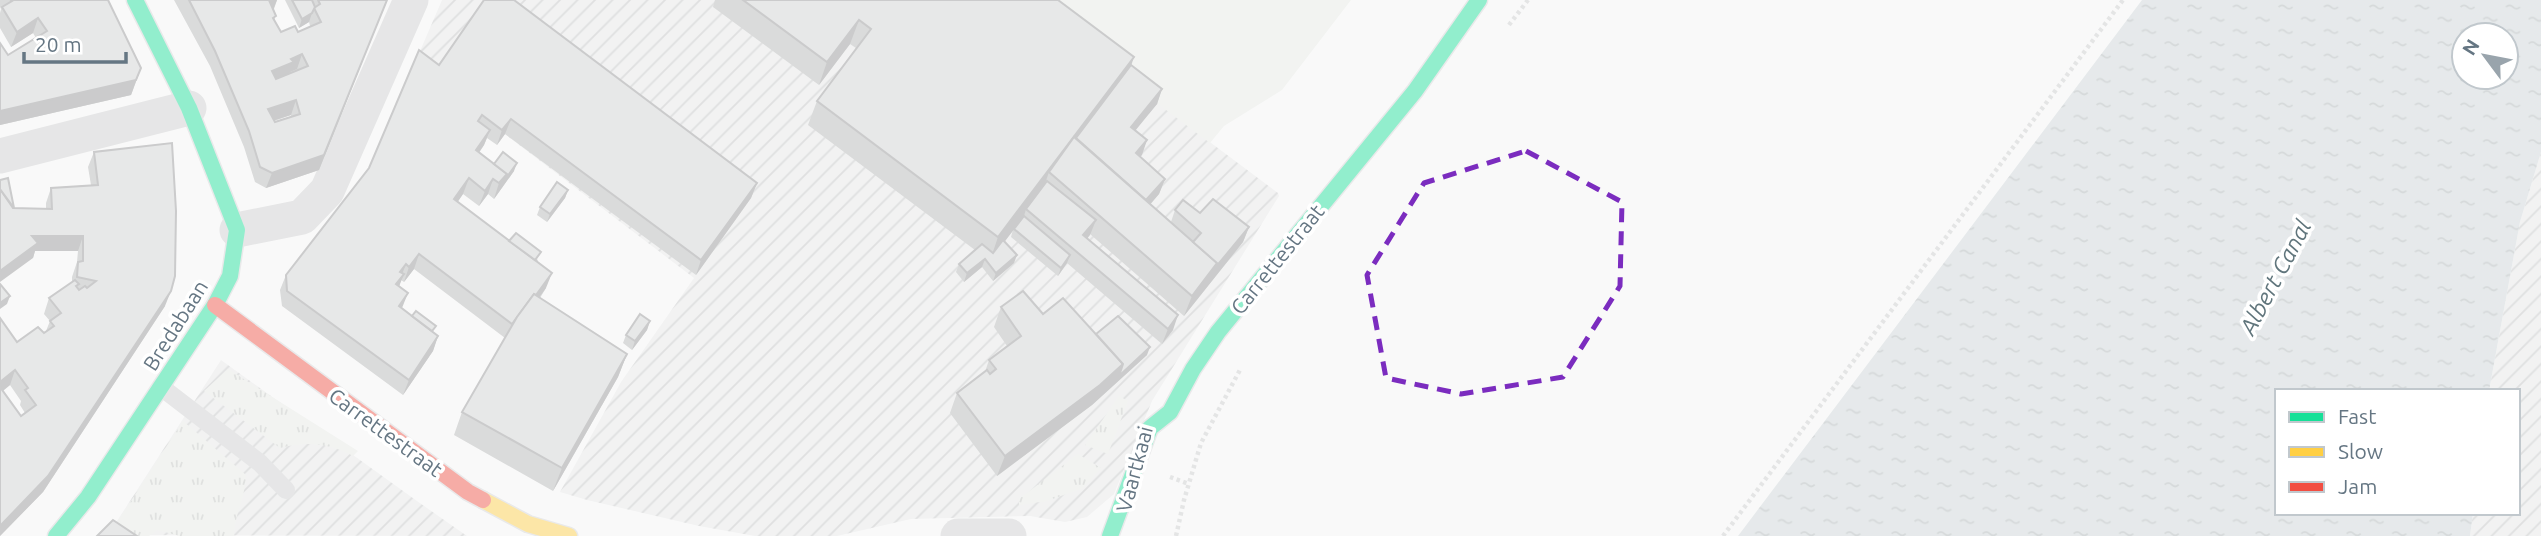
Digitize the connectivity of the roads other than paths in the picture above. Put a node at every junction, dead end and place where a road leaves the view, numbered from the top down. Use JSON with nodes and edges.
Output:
{"nodes":[{"id":1,"x":135,"y":0,"type":"edge"},
{"id":2,"x":411,"y":0,"type":"edge"},
{"id":3,"x":1479,"y":0,"type":"edge"},
{"id":4,"x":189,"y":108,"type":"junction"},
{"id":5,"x":0,"y":156,"type":"edge"},
{"id":6,"x":237,"y":230,"type":"junction"},
{"id":7,"x":215,"y":305,"type":"junction"},
{"id":8,"x":161,"y":387,"type":"junction"},
{"id":9,"x":1170,"y":412,"type":"junction"},
{"id":10,"x":1167,"y":436,"type":"dead end"},
{"id":11,"x":286,"y":489,"type":"dead end"},
{"id":12,"x":56,"y":536,"type":"edge"},
{"id":13,"x":569,"y":536,"type":"edge"},
{"id":14,"x":958,"y":536,"type":"edge"},
{"id":15,"x":1009,"y":536,"type":"edge"},
{"id":16,"x":1110,"y":536,"type":"edge"}],
"edges":[{"from":1,"to":4,"type":"street"},
{"from":2,"to":6,"type":"street"},
{"from":3,"to":9,"type":"street","name":"Carrettestraat"},
{"from":4,"to":5,"type":"street"},
{"from":4,"to":6,"type":"street"},
{"from":6,"to":7,"type":"street","name":"Bredabaan"},
{"from":7,"to":8,"type":"street","name":"Bredabaan"},
{"from":7,"to":13,"type":"street","name":"Carrettestraat"},
{"from":8,"to":11,"type":"lane"},
{"from":8,"to":12,"type":"street","name":"Bredabaan"},
{"from":9,"to":10,"type":"street","name":"Vaartkaai"},
{"from":9,"to":16,"type":"street","name":"Carrettestraat"},
{"from":14,"to":15,"type":"street"}]}
